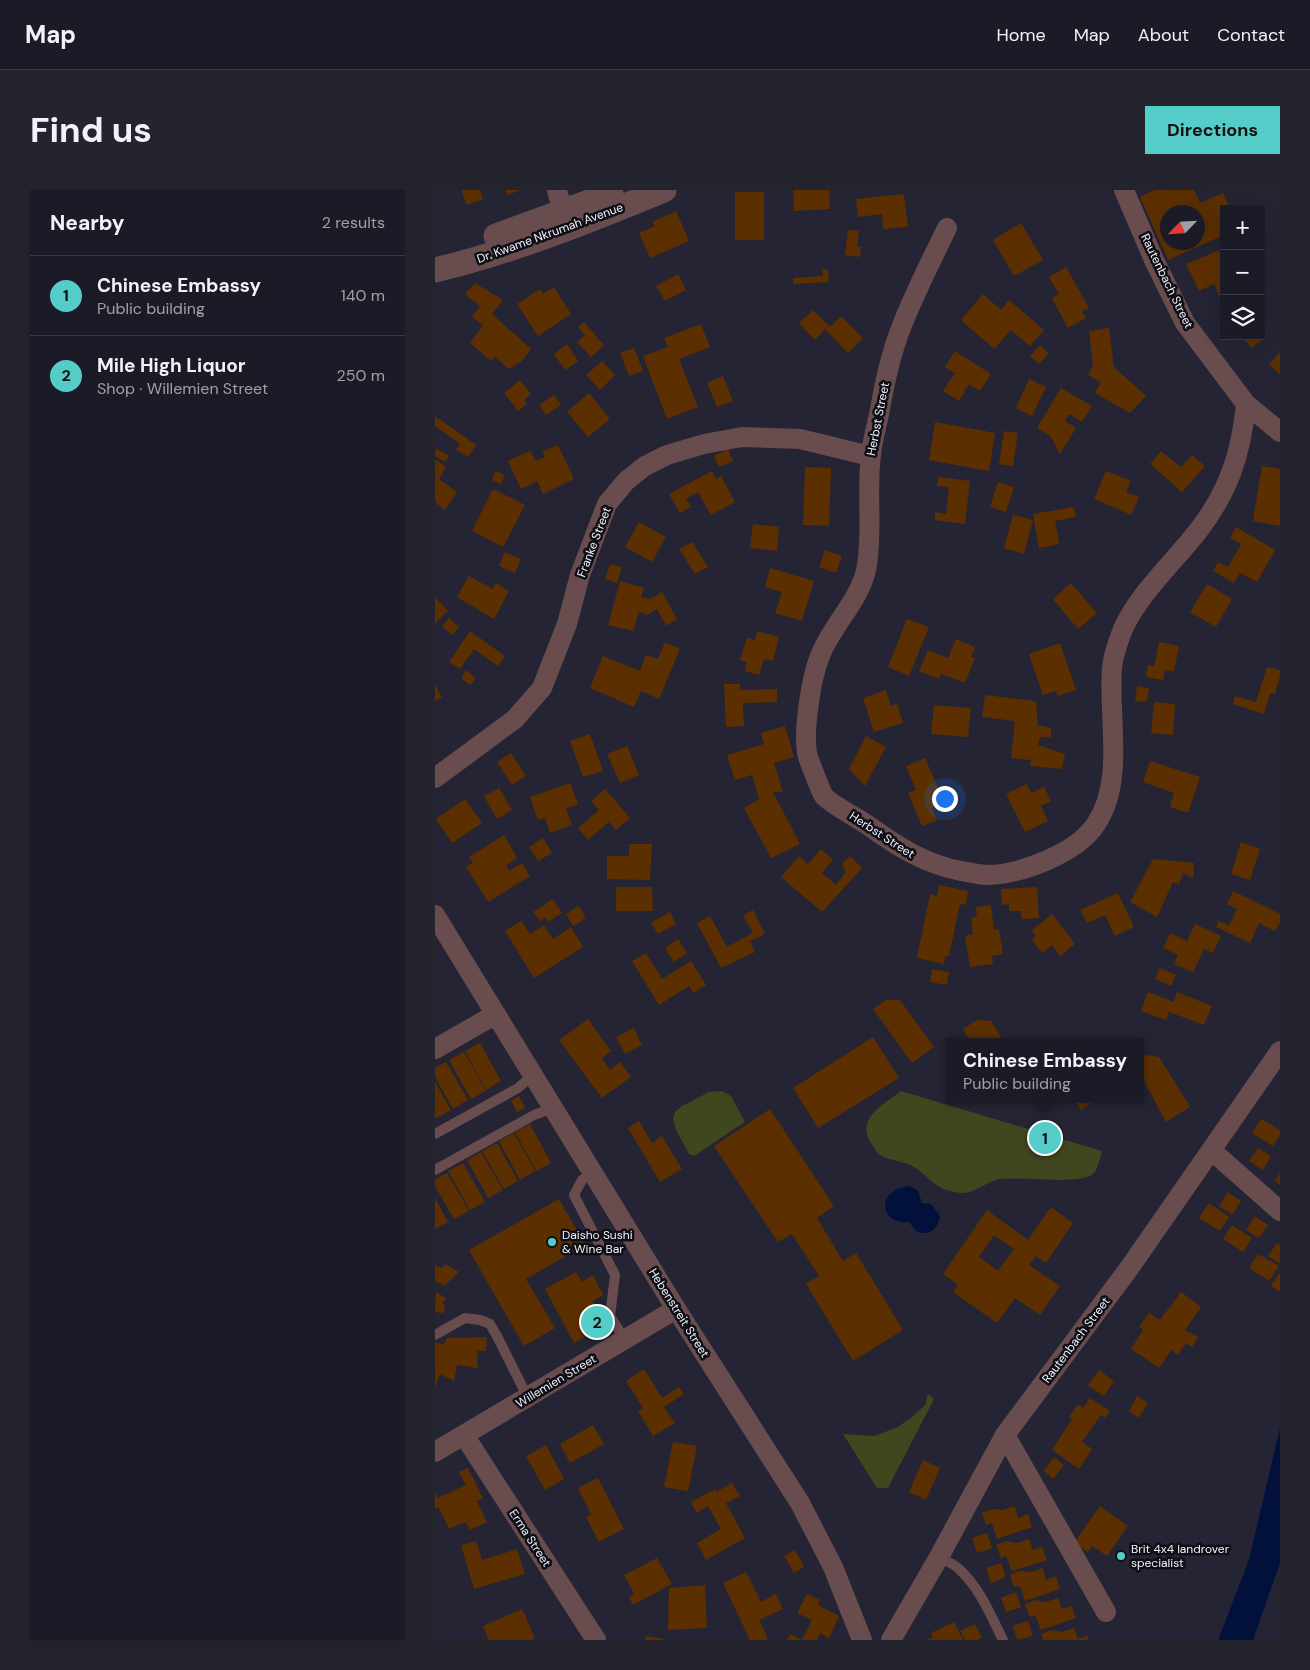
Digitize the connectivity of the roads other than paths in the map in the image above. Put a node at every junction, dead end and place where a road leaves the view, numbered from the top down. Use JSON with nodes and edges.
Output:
{"nodes":[{"id":1,"x":623,"y":190,"type":"edge"},
{"id":2,"x":664,"y":190,"type":"edge"},
{"id":3,"x":1124,"y":190,"type":"edge"},
{"id":4,"x":562,"y":210,"type":"edge"},
{"id":5,"x":947,"y":228,"type":"dead end"},
{"id":6,"x":435,"y":260,"type":"edge"},
{"id":7,"x":435,"y":270,"type":"edge"},
{"id":8,"x":1246,"y":404,"type":"junction"},
{"id":9,"x":1280,"y":432,"type":"edge"},
{"id":10,"x":870,"y":456,"type":"junction"},
{"id":11,"x":435,"y":778,"type":"edge"},
{"id":12,"x":435,"y":916,"type":"edge"},
{"id":13,"x":496,"y":1014,"type":"junction"},
{"id":14,"x":435,"y":1049,"type":"edge"},
{"id":15,"x":1280,"y":1051,"type":"edge"},
{"id":16,"x":533,"y":1075,"type":"junction"},
{"id":17,"x":553,"y":1108,"type":"junction"},
{"id":18,"x":435,"y":1134,"type":"edge"},
{"id":19,"x":1211,"y":1150,"type":"junction"},
{"id":20,"x":435,"y":1170,"type":"edge"},
{"id":21,"x":593,"y":1173,"type":"junction"},
{"id":22,"x":1280,"y":1211,"type":"edge"},
{"id":23,"x":676,"y":1309,"type":"junction"},
{"id":24,"x":435,"y":1335,"type":"edge"},
{"id":25,"x":625,"y":1340,"type":"junction"},
{"id":26,"x":528,"y":1398,"type":"junction"},
{"id":27,"x":464,"y":1435,"type":"junction"},
{"id":28,"x":1005,"y":1435,"type":"junction"},
{"id":29,"x":435,"y":1452,"type":"edge"},
{"id":30,"x":939,"y":1557,"type":"junction"},
{"id":31,"x":1106,"y":1612,"type":"dead end"},
{"id":32,"x":596,"y":1640,"type":"edge"},
{"id":33,"x":862,"y":1640,"type":"edge"},
{"id":34,"x":891,"y":1640,"type":"edge"},
{"id":35,"x":1003,"y":1640,"type":"edge"}],
"edges":[{"from":1,"to":4,"type":"street","name":"Dr. Kwame Nkrumah Avenue"},
{"from":2,"to":4,"type":"street","name":"Dr. Kwame Nkrumah Avenue"},
{"from":3,"to":8,"type":"street","name":"Rautenbach Street"},
{"from":4,"to":6,"type":"street","name":"Dr. Kwame Nkrumah Avenue"},
{"from":4,"to":7,"type":"street","name":"Dr. Kwame Nkrumah Avenue"},
{"from":5,"to":10,"type":"street","name":"Herbst Street"},
{"from":8,"to":9,"type":"street","name":"Rautenbach Street"},
{"from":8,"to":10,"type":"street","name":"Herbst Street"},
{"from":10,"to":11,"type":"street","name":"Franke Street"},
{"from":12,"to":13,"type":"street","name":"Hebenstreit Street"},
{"from":13,"to":14,"type":"street"},
{"from":13,"to":16,"type":"street","name":"Hebenstreit Street"},
{"from":15,"to":19,"type":"street","name":"Rautenbach Street"},
{"from":16,"to":17,"type":"street","name":"Hebenstreit Street"},
{"from":16,"to":18,"type":"lane"},
{"from":17,"to":20,"type":"lane"},
{"from":17,"to":21,"type":"street","name":"Hebenstreit Street"},
{"from":19,"to":22,"type":"street"},
{"from":19,"to":28,"type":"street","name":"Rautenbach Street"},
{"from":21,"to":23,"type":"street","name":"Hebenstreit Street"},
{"from":21,"to":25,"type":"lane"},
{"from":23,"to":25,"type":"street","name":"Willemien Street"},
{"from":23,"to":33,"type":"street","name":"Hebenstreit Street"},
{"from":24,"to":26,"type":"lane"},
{"from":25,"to":26,"type":"street","name":"Willemien Street"},
{"from":26,"to":27,"type":"street","name":"Willemien Street"},
{"from":27,"to":29,"type":"street","name":"Willemien Street"},
{"from":27,"to":32,"type":"street","name":"Erma Street"},
{"from":28,"to":30,"type":"street","name":"Rautenbach Street"},
{"from":28,"to":31,"type":"street"},
{"from":30,"to":34,"type":"street","name":"Rautenbach Street"},
{"from":30,"to":35,"type":"lane"}]}
